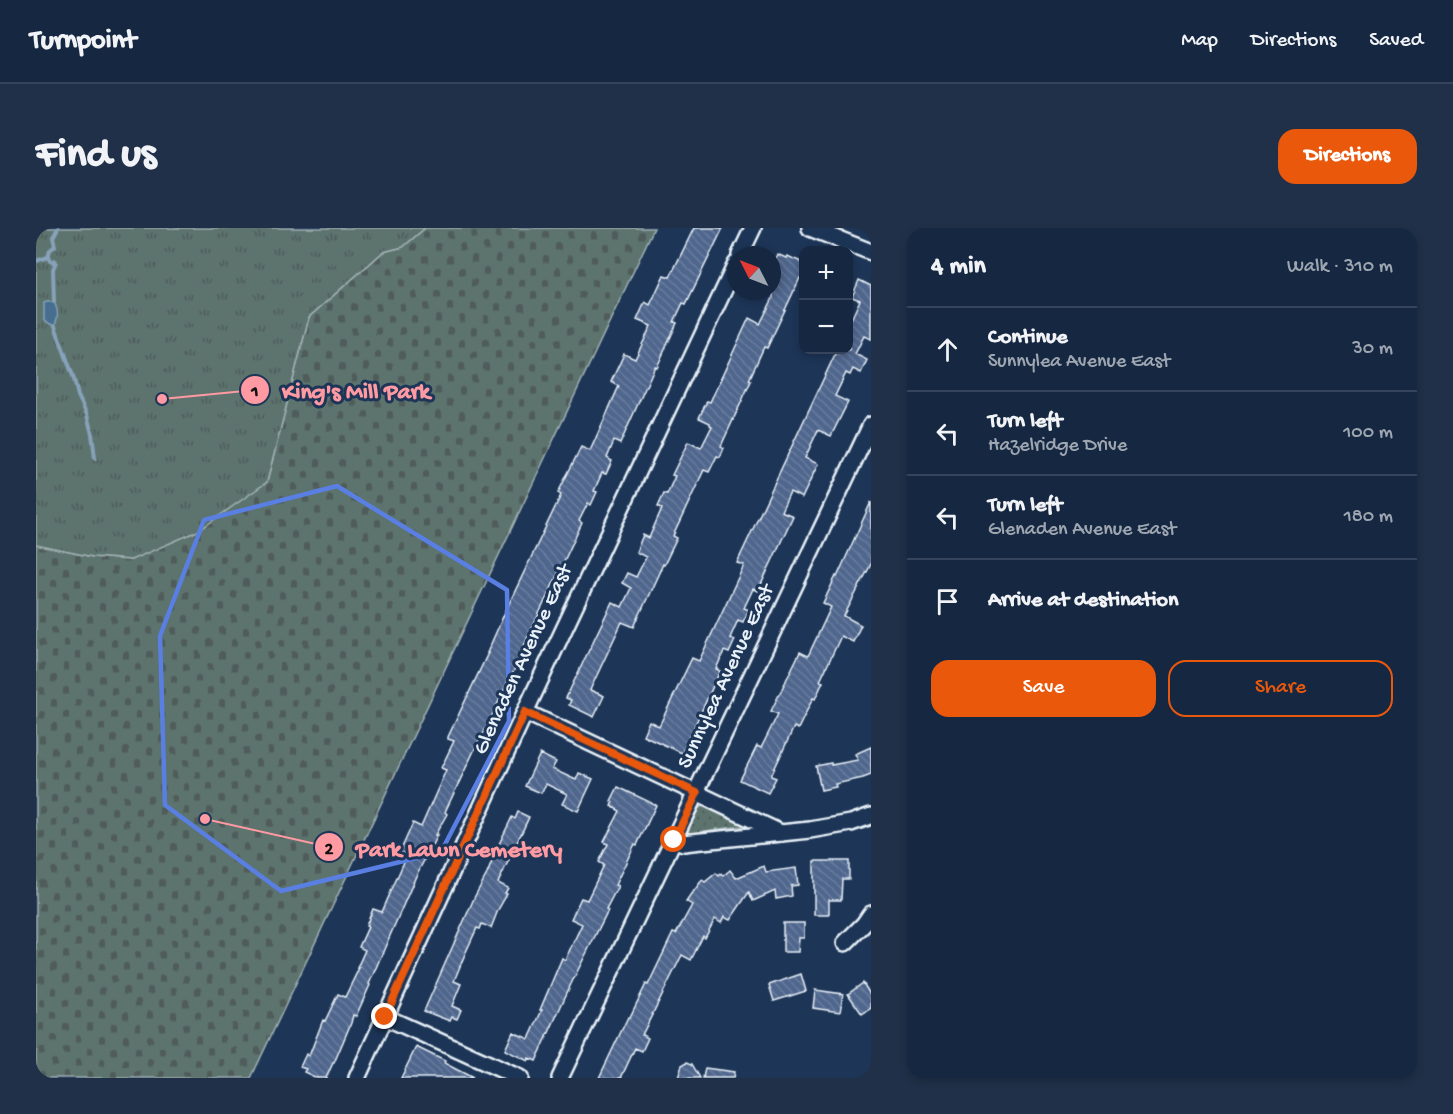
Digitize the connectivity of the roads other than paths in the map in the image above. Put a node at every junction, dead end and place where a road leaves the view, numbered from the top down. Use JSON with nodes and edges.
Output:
{"nodes":[{"id":1,"x":753,"y":228,"type":"edge"},
{"id":2,"x":810,"y":228,"type":"edge"},
{"id":3,"x":744,"y":246,"type":"edge"},
{"id":4,"x":871,"y":252,"type":"edge"},
{"id":5,"x":727,"y":283,"type":"edge"},
{"id":6,"x":871,"y":425,"type":"edge"},
{"id":7,"x":525,"y":712,"type":"junction"},
{"id":8,"x":697,"y":793,"type":"junction"},
{"id":9,"x":871,"y":816,"type":"edge"},
{"id":10,"x":781,"y":833,"type":"junction"},
{"id":11,"x":674,"y":840,"type":"junction"},
{"id":12,"x":871,"y":914,"type":"edge"},
{"id":13,"x":844,"y":943,"type":"dead end"},
{"id":14,"x":385,"y":1017,"type":"junction"},
{"id":15,"x":357,"y":1078,"type":"edge"},
{"id":16,"x":520,"y":1078,"type":"edge"},
{"id":17,"x":560,"y":1078,"type":"edge"}],
"edges":[{"from":1,"to":3,"type":"street"},
{"from":2,"to":4,"type":"street"},
{"from":5,"to":7,"type":"street","name":"Glenaden Avenue East"},
{"from":6,"to":8,"type":"street","name":"Sunnylea Avenue East"},
{"from":7,"to":8,"type":"street"},
{"from":7,"to":14,"type":"street","name":"Glenaden Avenue East"},
{"from":8,"to":10,"type":"street"},
{"from":8,"to":11,"type":"street","name":"Sunnylea Avenue East"},
{"from":9,"to":10,"type":"street"},
{"from":10,"to":11,"type":"street"},
{"from":11,"to":17,"type":"street","name":"Sunnylea Avenue East"},
{"from":12,"to":13,"type":"street"},
{"from":14,"to":15,"type":"street","name":"Glenaden Avenue East"},
{"from":14,"to":16,"type":"street"}]}
